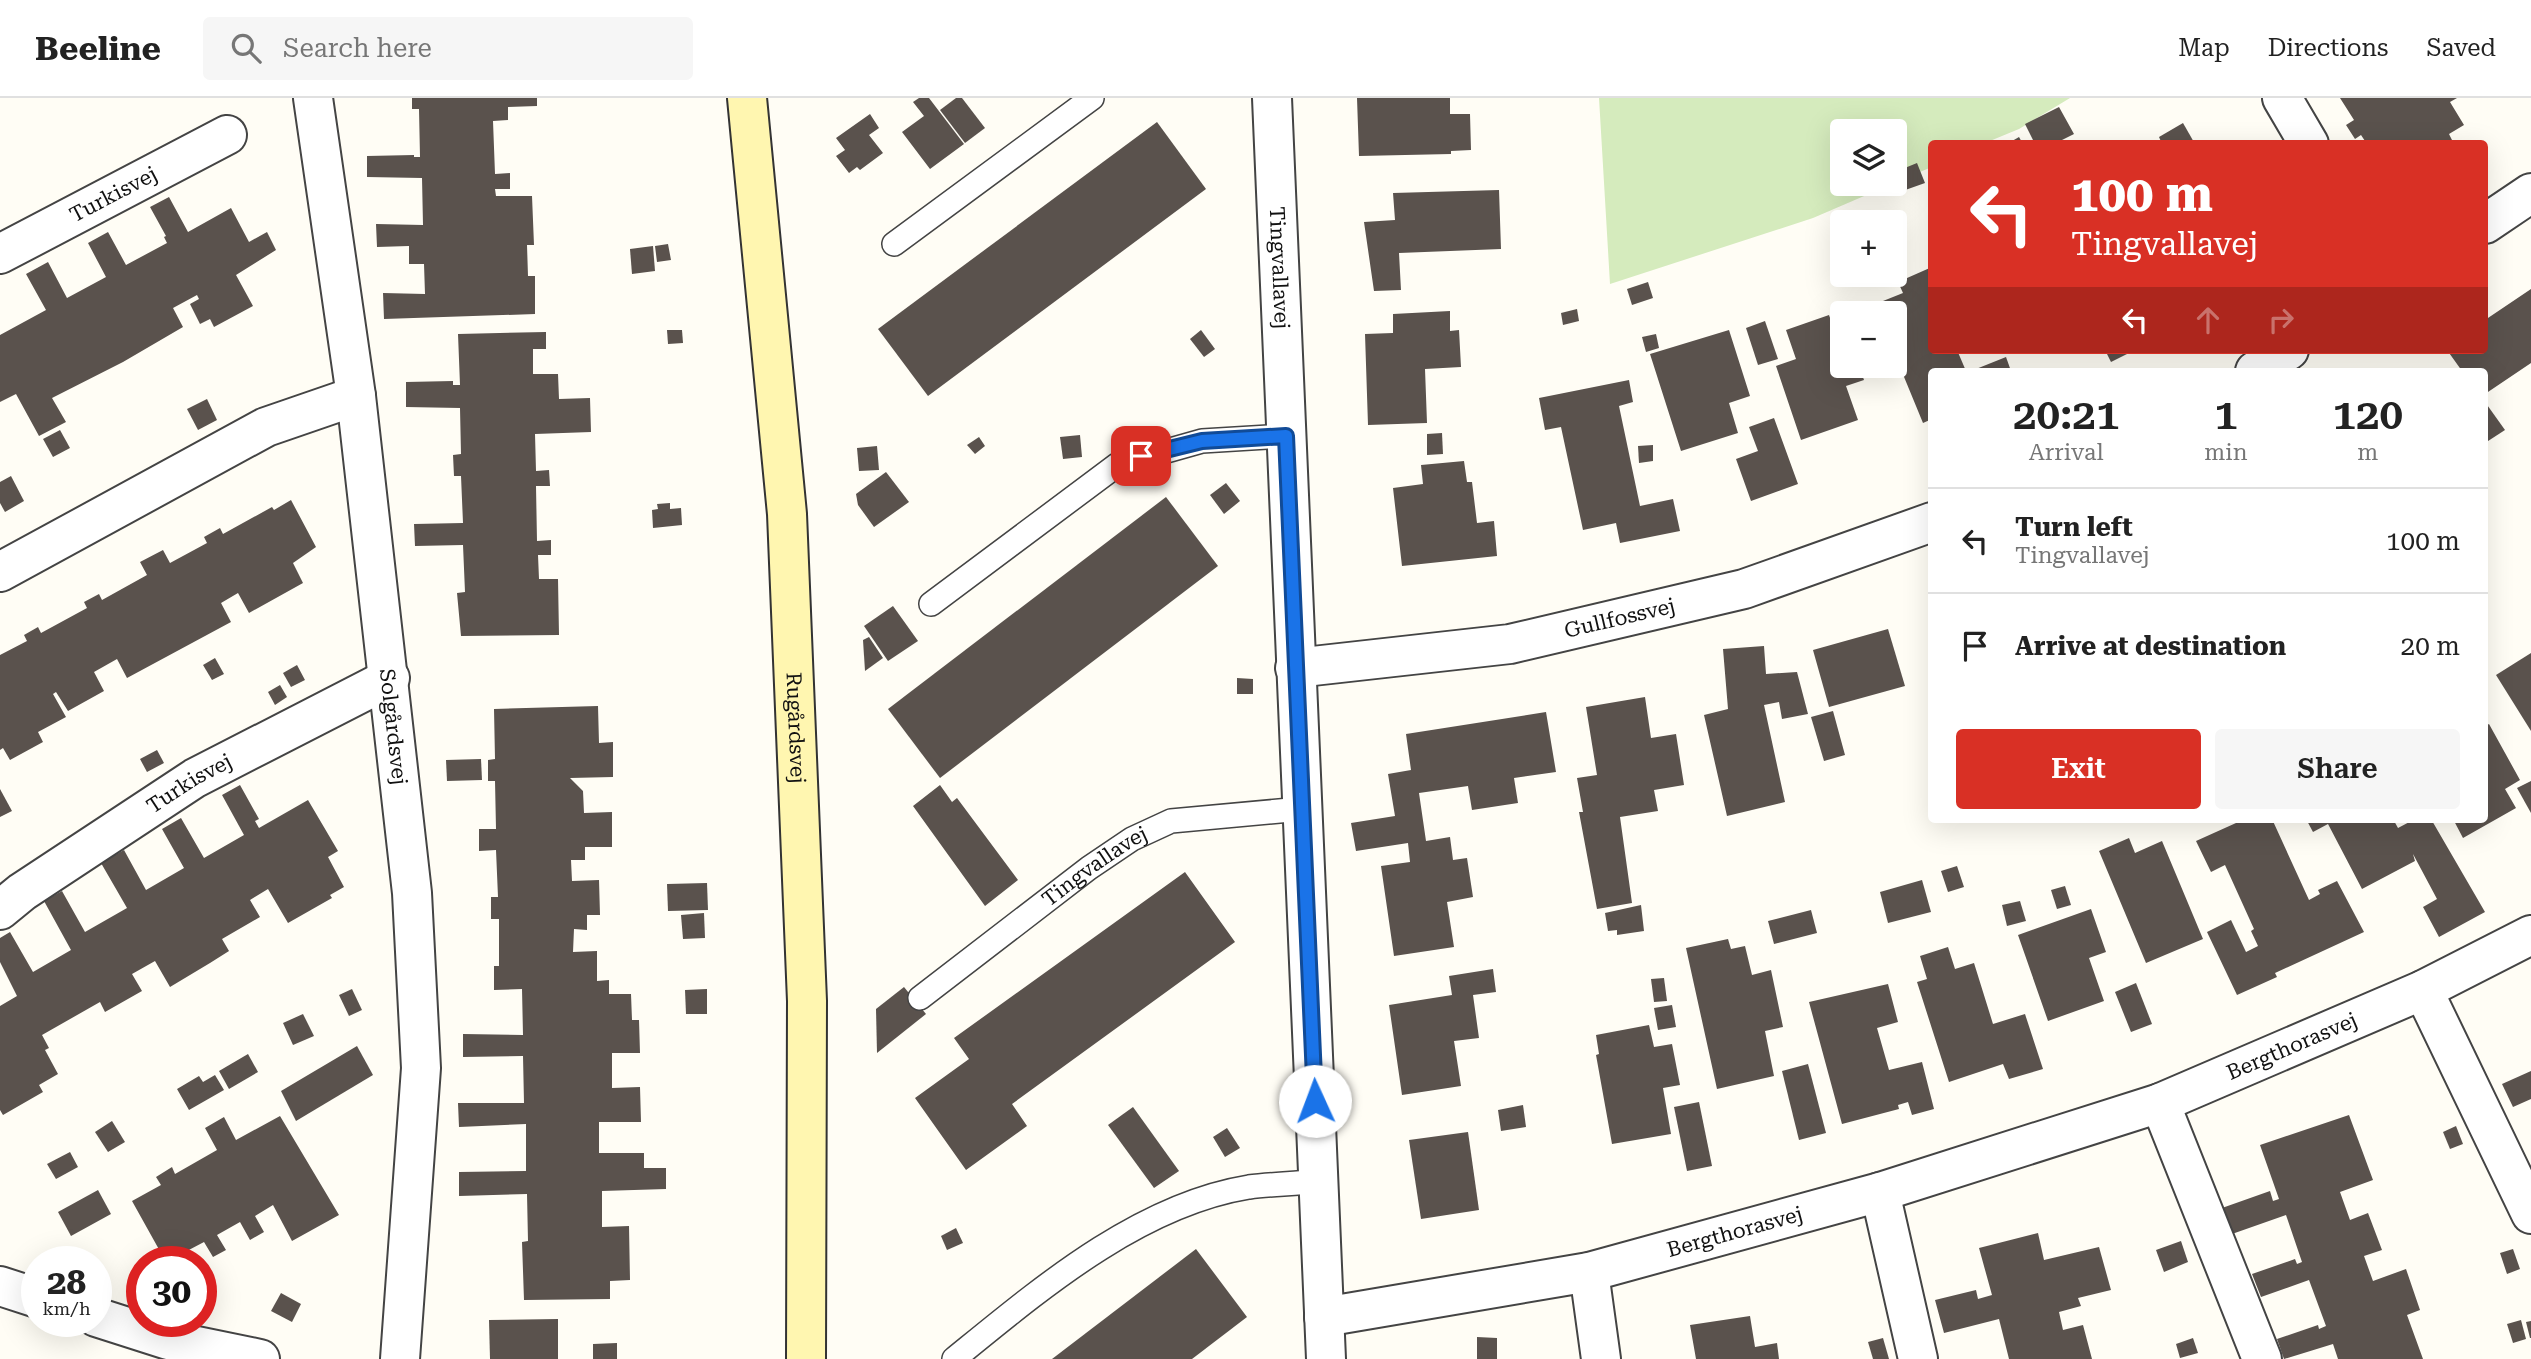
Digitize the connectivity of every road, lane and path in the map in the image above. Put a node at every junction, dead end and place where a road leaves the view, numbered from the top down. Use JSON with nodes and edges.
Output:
{"nodes":[{"id":1,"x":313,"y":98,"type":"edge"},
{"id":2,"x":747,"y":98,"type":"edge"},
{"id":3,"x":1092,"y":98,"type":"edge"},
{"id":4,"x":1272,"y":98,"type":"edge"},
{"id":5,"x":2282,"y":98,"type":"edge"},
{"id":6,"x":227,"y":135,"type":"dead end"},
{"id":7,"x":2307,"y":140,"type":"edge"},
{"id":8,"x":2531,"y":193,"type":"edge"},
{"id":9,"x":2488,"y":222,"type":"edge"},
{"id":10,"x":894,"y":244,"type":"dead end"},
{"id":11,"x":0,"y":254,"type":"edge"},
{"id":12,"x":2283,"y":354,"type":"edge"},
{"id":13,"x":2260,"y":368,"type":"edge"},
{"id":14,"x":356,"y":396,"type":"junction"},
{"id":15,"x":1286,"y":436,"type":"junction"},
{"id":16,"x":1928,"y":523,"type":"edge"},
{"id":17,"x":0,"y":572,"type":"edge"},
{"id":18,"x":931,"y":604,"type":"dead end"},
{"id":19,"x":1295,"y":668,"type":"junction"},
{"id":20,"x":390,"y":678,"type":"junction"},
{"id":21,"x":1301,"y":809,"type":"junction"},
{"id":22,"x":0,"y":910,"type":"edge"},
{"id":23,"x":2531,"y":935,"type":"edge"},
{"id":24,"x":2423,"y":990,"type":"junction"},
{"id":25,"x":920,"y":998,"type":"dead end"},
{"id":26,"x":2160,"y":1103,"type":"junction"},
{"id":27,"x":1318,"y":1181,"type":"junction"},
{"id":28,"x":1880,"y":1192,"type":"junction"},
{"id":29,"x":2531,"y":1214,"type":"edge"},
{"id":30,"x":1589,"y":1272,"type":"junction"},
{"id":31,"x":0,"y":1286,"type":"edge"},
{"id":32,"x":21,"y":1293,"type":"edge"},
{"id":33,"x":1324,"y":1317,"type":"junction"},
{"id":34,"x":112,"y":1325,"type":"edge"},
{"id":35,"x":162,"y":1350,"type":"edge"},
{"id":36,"x":260,"y":1359,"type":"edge"},
{"id":37,"x":400,"y":1359,"type":"edge"},
{"id":38,"x":806,"y":1359,"type":"edge"},
{"id":39,"x":954,"y":1359,"type":"edge"},
{"id":40,"x":1326,"y":1359,"type":"edge"},
{"id":41,"x":1601,"y":1359,"type":"edge"},
{"id":42,"x":1918,"y":1359,"type":"edge"},
{"id":43,"x":2262,"y":1359,"type":"edge"}],
"edges":[{"from":1,"to":14,"type":"street","name":"Solgårdsvej"},
{"from":2,"to":38,"type":"main road","name":"Rugårdsvej"},
{"from":3,"to":10,"type":"lane"},
{"from":4,"to":15,"type":"street","name":"Tingvallavej"},
{"from":5,"to":7,"type":"street"},
{"from":6,"to":11,"type":"street","name":"Turkisvej"},
{"from":8,"to":9,"type":"street"},
{"from":12,"to":13,"type":"street"},
{"from":14,"to":17,"type":"street"},
{"from":14,"to":20,"type":"street","name":"Solgårdsvej"},
{"from":15,"to":18,"type":"lane"},
{"from":15,"to":19,"type":"street","name":"Tingvallavej"},
{"from":16,"to":19,"type":"street","name":"Gullfossvej"},
{"from":19,"to":21,"type":"street","name":"Tingvallavej"},
{"from":20,"to":22,"type":"street","name":"Turkisvej"},
{"from":20,"to":37,"type":"street","name":"Solgårdsvej"},
{"from":21,"to":25,"type":"lane","name":"Tingvallavej"},
{"from":21,"to":27,"type":"street","name":"Tingvallavej"},
{"from":23,"to":24,"type":"street","name":"Bergthorasvej"},
{"from":24,"to":26,"type":"street","name":"Bergthorasvej"},
{"from":24,"to":29,"type":"street"},
{"from":26,"to":28,"type":"street","name":"Bergthorasvej"},
{"from":26,"to":43,"type":"street"},
{"from":27,"to":33,"type":"street","name":"Tingvallavej"},
{"from":27,"to":39,"type":"lane"},
{"from":28,"to":30,"type":"street","name":"Bergthorasvej"},
{"from":28,"to":42,"type":"street"},
{"from":30,"to":33,"type":"street","name":"Bergthorasvej"},
{"from":30,"to":41,"type":"street"},
{"from":31,"to":32,"type":"street"},
{"from":33,"to":40,"type":"street","name":"Tingvallavej"},
{"from":34,"to":35,"type":"street"},
{"from":35,"to":36,"type":"street"}]}
